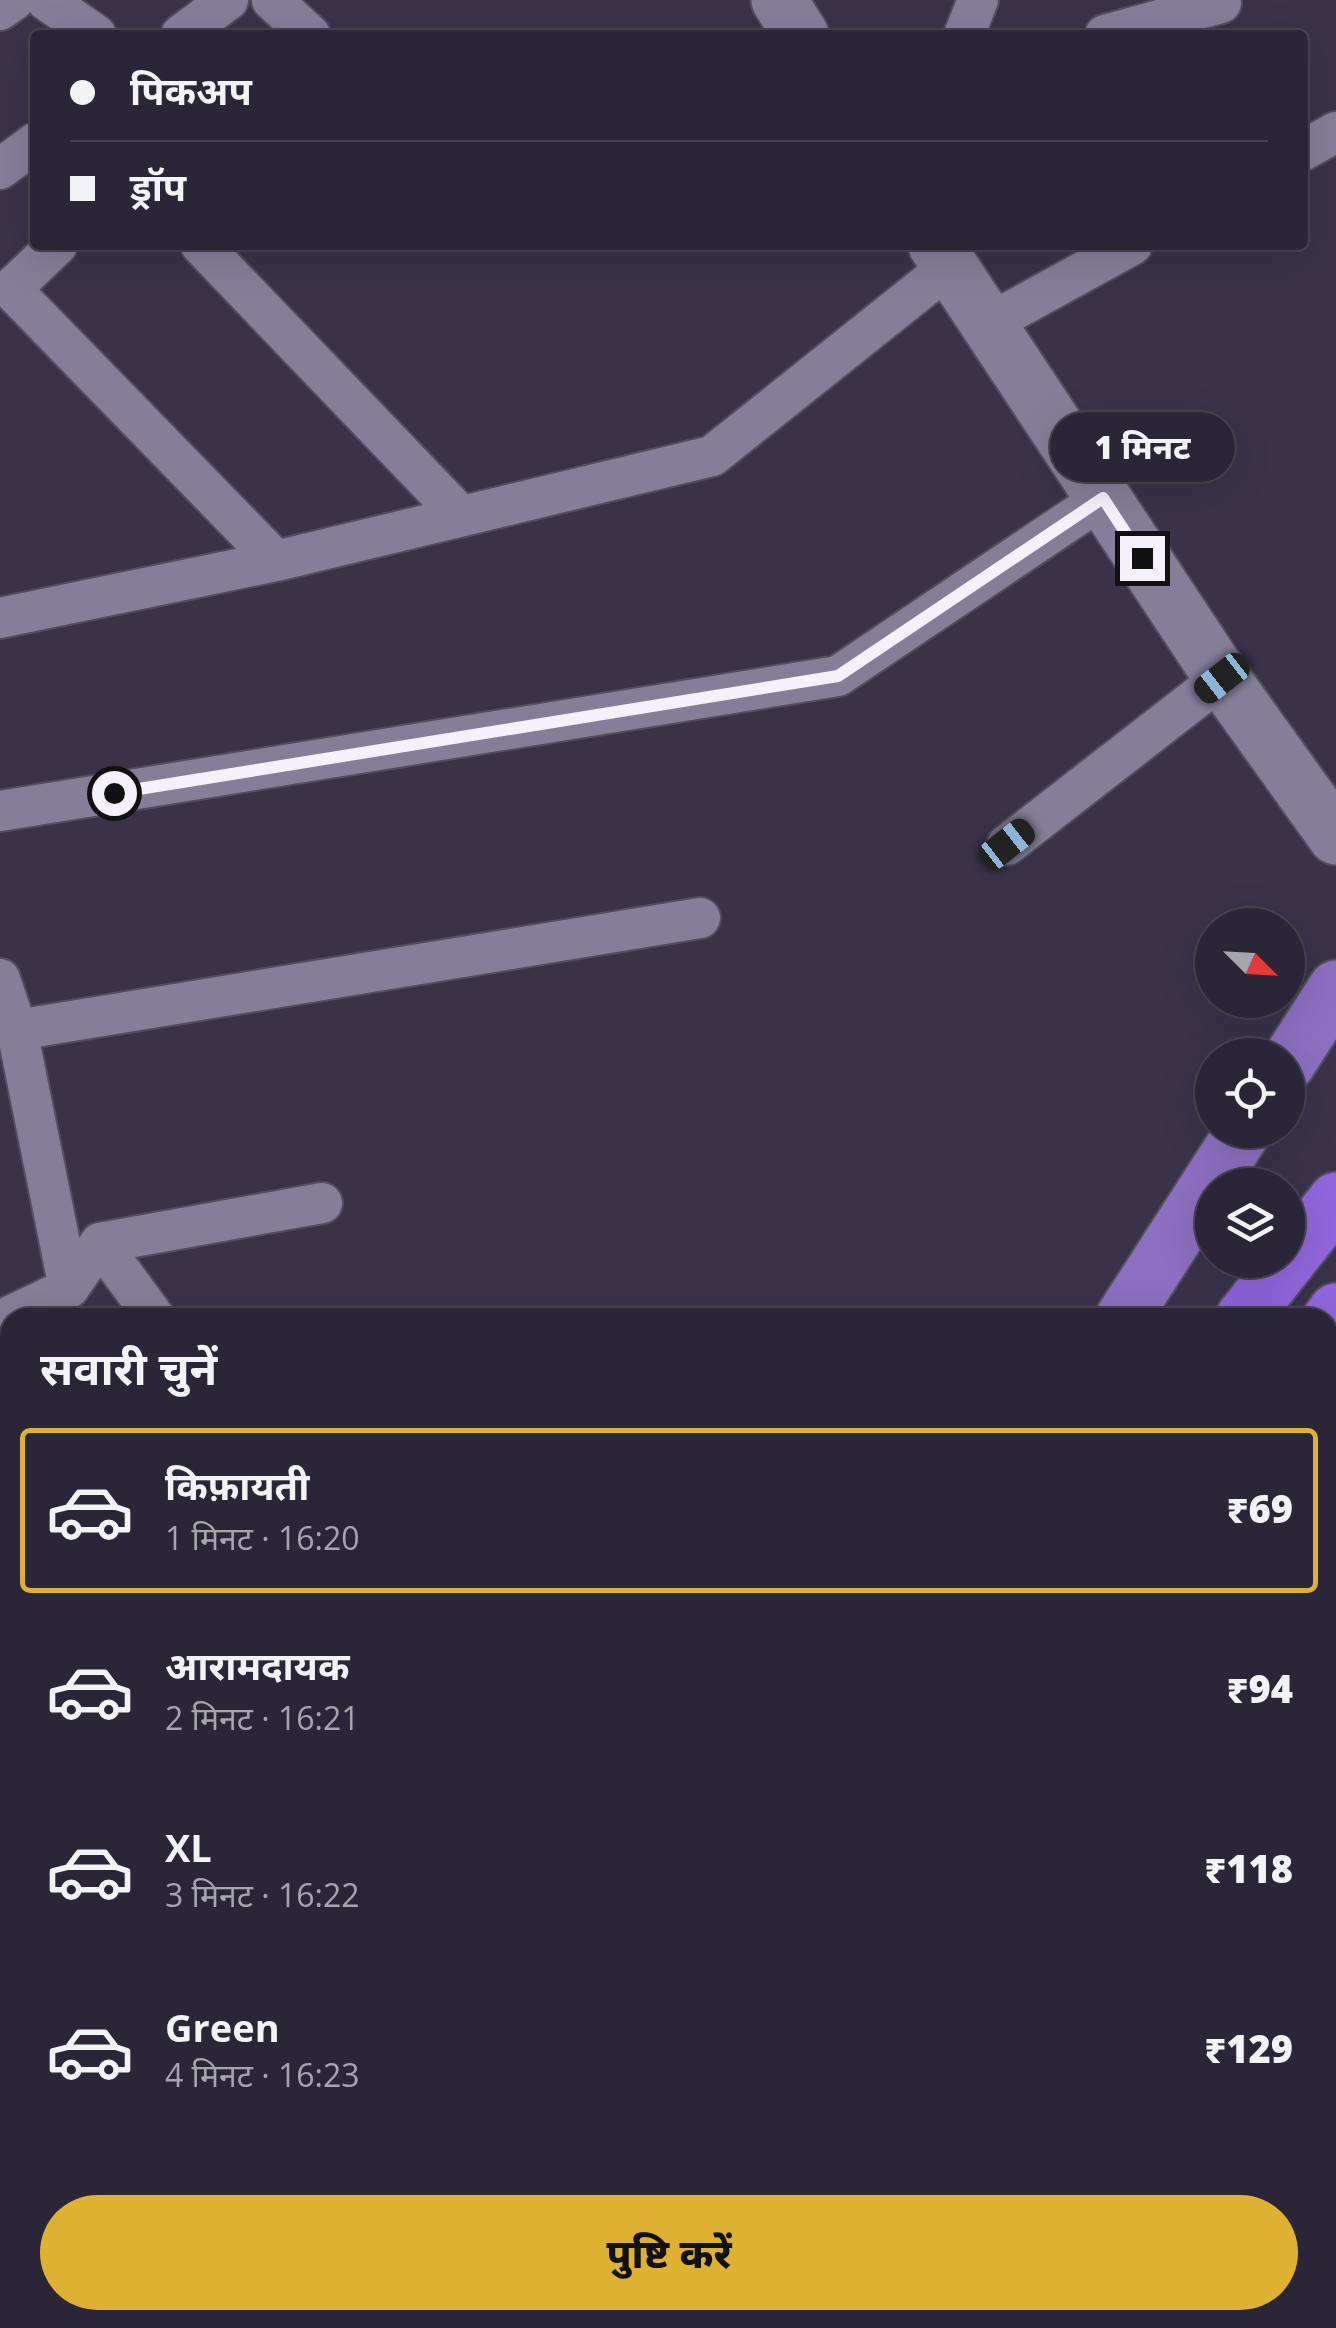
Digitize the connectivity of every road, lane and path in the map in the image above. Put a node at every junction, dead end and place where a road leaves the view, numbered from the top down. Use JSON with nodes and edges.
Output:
{"nodes":[{"id":1,"x":14,"y":0,"type":"edge"},
{"id":2,"x":46,"y":0,"type":"edge"},
{"id":3,"x":228,"y":0,"type":"edge"},
{"id":4,"x":778,"y":0,"type":"edge"},
{"id":5,"x":978,"y":0,"type":"edge"},
{"id":6,"x":1221,"y":3,"type":"dead end"},
{"id":7,"x":0,"y":10,"type":"edge"},
{"id":8,"x":89,"y":30,"type":"edge"},
{"id":9,"x":188,"y":30,"type":"edge"},
{"id":10,"x":798,"y":30,"type":"edge"},
{"id":11,"x":966,"y":30,"type":"edge"},
{"id":12,"x":1123,"y":30,"type":"edge"},
{"id":13,"x":1336,"y":132,"type":"edge"},
{"id":14,"x":30,"y":147,"type":"edge"},
{"id":15,"x":1308,"y":148,"type":"edge"},
{"id":16,"x":0,"y":169,"type":"edge"},
{"id":17,"x":52,"y":250,"type":"edge"},
{"id":18,"x":206,"y":250,"type":"edge"},
{"id":19,"x":1123,"y":250,"type":"edge"},
{"id":20,"x":943,"y":256,"type":"edge"},
{"id":21,"x":988,"y":324,"type":"junction"},
{"id":22,"x":1103,"y":498,"type":"junction"},
{"id":23,"x":461,"y":516,"type":"junction"},
{"id":24,"x":276,"y":561,"type":"junction"},
{"id":25,"x":0,"y":618,"type":"edge"},
{"id":26,"x":1222,"y":678,"type":"junction"},
{"id":27,"x":0,"y":812,"type":"edge"},
{"id":28,"x":1336,"y":837,"type":"edge"},
{"id":29,"x":1007,"y":844,"type":"dead end"},
{"id":30,"x":700,"y":918,"type":"dead end"},
{"id":31,"x":0,"y":979,"type":"edge"},
{"id":32,"x":1336,"y":988,"type":"edge"},
{"id":33,"x":17,"y":1030,"type":"junction"},
{"id":34,"x":1304,"y":1038,"type":"edge"},
{"id":35,"x":1233,"y":1148,"type":"edge"},
{"id":36,"x":1336,"y":1200,"type":"edge"},
{"id":37,"x":322,"y":1203,"type":"dead end"},
{"id":38,"x":100,"y":1242,"type":"junction"},
{"id":39,"x":68,"y":1288,"type":"junction"},
{"id":40,"x":27,"y":1308,"type":"edge"},
{"id":41,"x":149,"y":1308,"type":"edge"},
{"id":42,"x":1130,"y":1308,"type":"edge"},
{"id":43,"x":1251,"y":1308,"type":"edge"}],
"edges":[{"from":1,"to":7,"type":"street"},
{"from":2,"to":8,"type":"street"},
{"from":3,"to":9,"type":"street"},
{"from":4,"to":10,"type":"main road"},
{"from":5,"to":11,"type":"street"},
{"from":6,"to":12,"type":"street"},
{"from":13,"to":15,"type":"street"},
{"from":14,"to":16,"type":"street"},
{"from":17,"to":24,"type":"street"},
{"from":18,"to":23,"type":"street"},
{"from":19,"to":21,"type":"street"},
{"from":20,"to":21,"type":"main road"},
{"from":20,"to":23,"type":"street"},
{"from":21,"to":22,"type":"main road"},
{"from":22,"to":26,"type":"main road"},
{"from":22,"to":27,"type":"street"},
{"from":23,"to":24,"type":"street"},
{"from":24,"to":25,"type":"street"},
{"from":26,"to":28,"type":"main road"},
{"from":26,"to":29,"type":"street"},
{"from":30,"to":33,"type":"street"},
{"from":31,"to":33,"type":"street"},
{"from":32,"to":34,"type":"main road"},
{"from":33,"to":39,"type":"street"},
{"from":35,"to":42,"type":"main road"},
{"from":36,"to":43,"type":"highway"},
{"from":37,"to":38,"type":"street"},
{"from":38,"to":39,"type":"street"},
{"from":38,"to":41,"type":"street"},
{"from":39,"to":40,"type":"street"}]}
